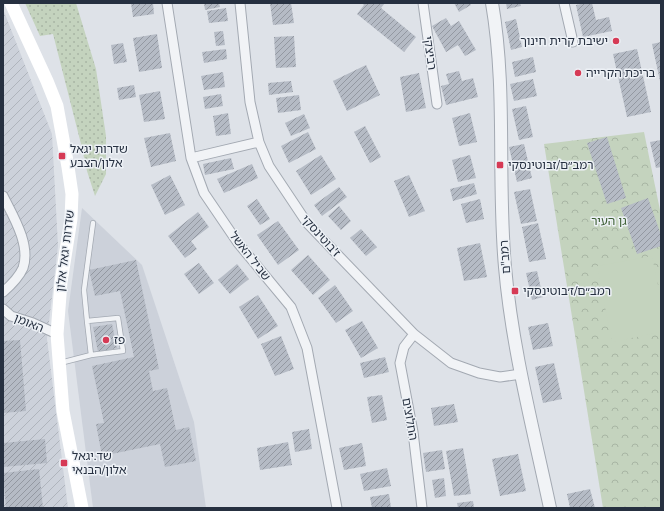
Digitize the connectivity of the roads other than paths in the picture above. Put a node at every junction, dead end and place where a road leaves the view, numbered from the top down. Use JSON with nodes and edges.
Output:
{"nodes":[{"id":1,"x":11,"y":3,"type":"edge"},
{"id":2,"x":167,"y":3,"type":"edge"},
{"id":3,"x":240,"y":3,"type":"edge"},
{"id":4,"x":423,"y":3,"type":"edge"},
{"id":5,"x":492,"y":3,"type":"edge"},
{"id":6,"x":564,"y":3,"type":"edge"},
{"id":7,"x":573,"y":42,"type":"dead end"},
{"id":8,"x":437,"y":104,"type":"dead end"},
{"id":9,"x":259,"y":142,"type":"junction"},
{"id":10,"x":191,"y":158,"type":"junction"},
{"id":11,"x":3,"y":196,"type":"edge"},
{"id":12,"x":93,"y":223,"type":"dead end"},
{"id":13,"x":3,"y":292,"type":"edge"},
{"id":14,"x":3,"y":309,"type":"edge"},
{"id":15,"x":87,"y":321,"type":"junction"},
{"id":16,"x":57,"y":334,"type":"junction"},
{"id":17,"x":414,"y":334,"type":"junction"},
{"id":18,"x":91,"y":355,"type":"junction"},
{"id":19,"x":59,"y":363,"type":"junction"},
{"id":20,"x":521,"y":374,"type":"junction"},
{"id":21,"x":82,"y":508,"type":"edge"},
{"id":22,"x":337,"y":508,"type":"edge"},
{"id":23,"x":422,"y":508,"type":"edge"},
{"id":24,"x":550,"y":508,"type":"edge"}],
"edges":[{"from":1,"to":16,"type":"main road","name":"שדרות יגאל אלון"},
{"from":2,"to":10,"type":"street","name":"שביל האשל"},
{"from":3,"to":9,"type":"street","name":"ז'בוטינסקי"},
{"from":4,"to":8,"type":"street","name":"רביצקי"},
{"from":5,"to":20,"type":"street","name":"רמב\"ם"},
{"from":6,"to":7,"type":"street"},
{"from":9,"to":10,"type":"street"},
{"from":9,"to":17,"type":"street","name":"ז'בוטינסקי"},
{"from":10,"to":22,"type":"street","name":"שביל האשל"},
{"from":11,"to":13,"type":"street"},
{"from":12,"to":15,"type":"lane"},
{"from":14,"to":16,"type":"street","name":"האומן"},
{"from":15,"to":18,"type":"lane"},
{"from":15,"to":18,"type":"lane"},
{"from":16,"to":19,"type":"main road","name":"שדרות יגאל אלון"},
{"from":17,"to":20,"type":"street","name":"ז'בוטינסקי"},
{"from":17,"to":23,"type":"street","name":"החלוצים"},
{"from":18,"to":19,"type":"lane"},
{"from":19,"to":21,"type":"main road","name":"שדרות יגאל אלון"},
{"from":20,"to":24,"type":"street","name":"רמב\"ם"}]}
